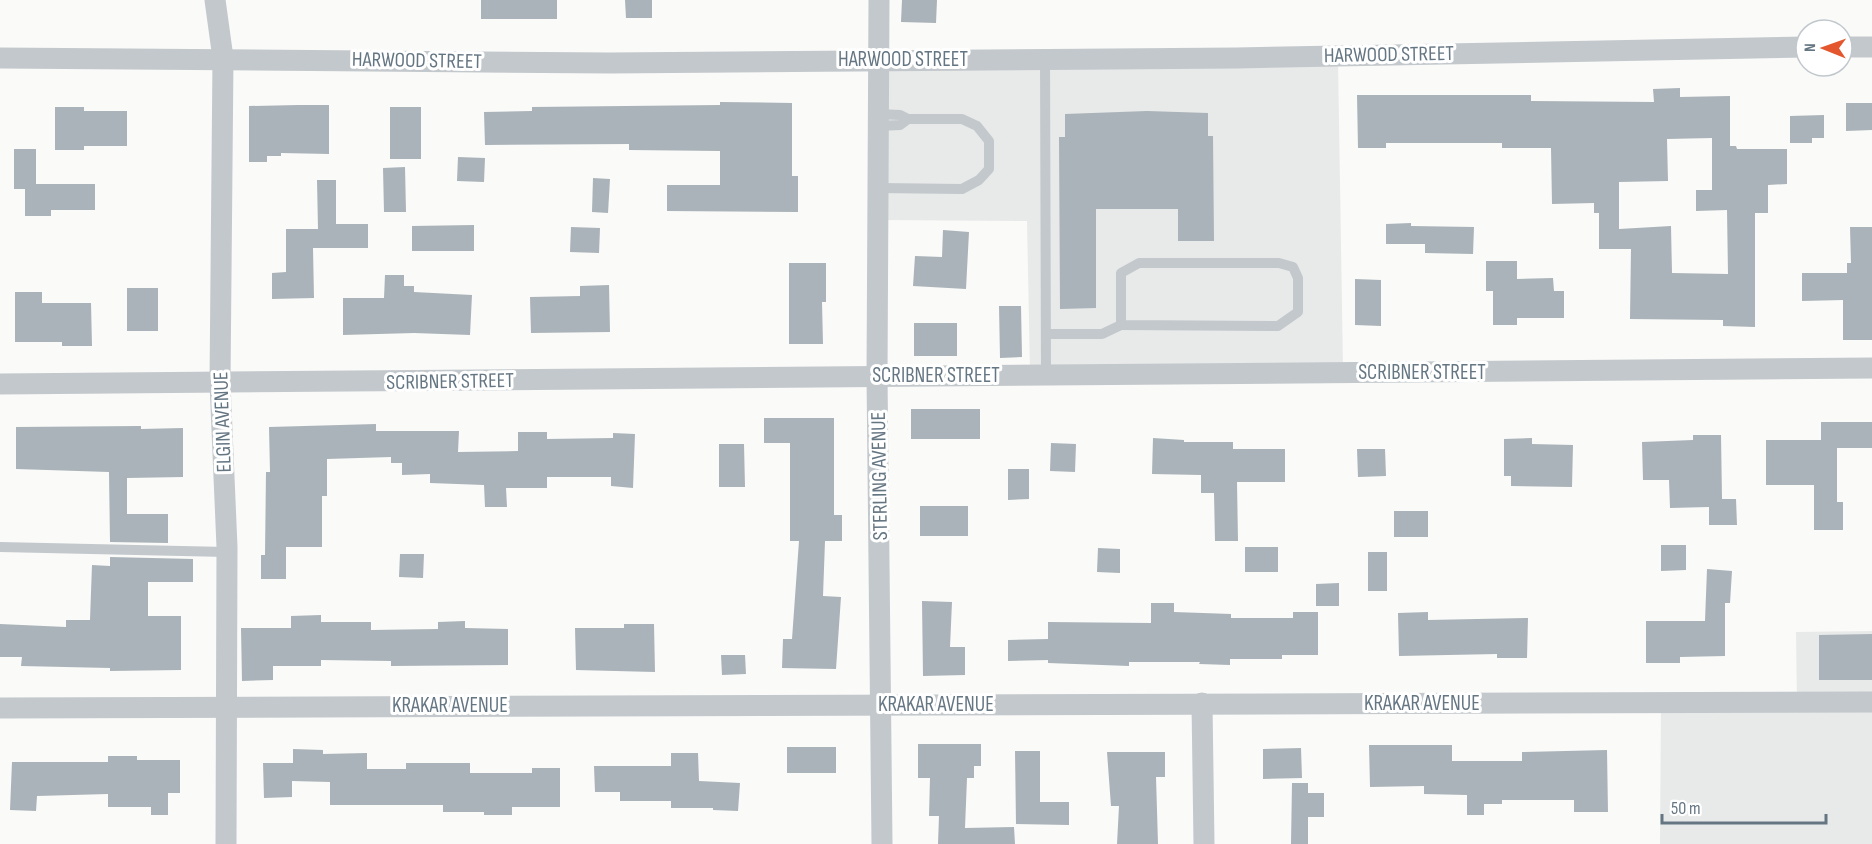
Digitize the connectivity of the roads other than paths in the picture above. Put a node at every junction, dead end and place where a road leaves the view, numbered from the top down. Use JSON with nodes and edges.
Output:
{"nodes":[{"id":1,"x":215,"y":0,"type":"edge"},
{"id":2,"x":879,"y":0,"type":"edge"},
{"id":3,"x":1794,"y":47,"type":"edge"},
{"id":4,"x":1854,"y":47,"type":"edge"},
{"id":5,"x":1872,"y":47,"type":"edge"},
{"id":6,"x":0,"y":58,"type":"edge"},
{"id":7,"x":223,"y":58,"type":"junction"},
{"id":8,"x":1044,"y":58,"type":"junction"},
{"id":9,"x":879,"y":59,"type":"junction"},
{"id":10,"x":878,"y":120,"type":"junction"},
{"id":11,"x":878,"y":188,"type":"junction"},
{"id":12,"x":1121,"y":325,"type":"junction"},
{"id":13,"x":1046,"y":334,"type":"junction"},
{"id":14,"x":1872,"y":368,"type":"edge"},
{"id":15,"x":1046,"y":374,"type":"junction"},
{"id":16,"x":878,"y":376,"type":"junction"},
{"id":17,"x":220,"y":383,"type":"junction"},
{"id":18,"x":0,"y":384,"type":"edge"},
{"id":19,"x":0,"y":547,"type":"edge"},
{"id":20,"x":227,"y":552,"type":"junction"},
{"id":21,"x":1872,"y":702,"type":"edge"},
{"id":22,"x":1202,"y":703,"type":"junction"},
{"id":23,"x":882,"y":704,"type":"junction"},
{"id":24,"x":225,"y":706,"type":"junction"},
{"id":25,"x":0,"y":708,"type":"edge"},
{"id":26,"x":226,"y":844,"type":"edge"},
{"id":27,"x":882,"y":844,"type":"edge"},
{"id":28,"x":1204,"y":844,"type":"edge"}],
"edges":[{"from":1,"to":7,"type":"street","name":"ELGIN AVENUE"},
{"from":2,"to":9,"type":"street","name":"STERLING AVENUE"},
{"from":3,"to":8,"type":"street","name":"HARWOOD STREET"},
{"from":4,"to":5,"type":"street"},
{"from":6,"to":7,"type":"street","name":"HARWOOD STREET"},
{"from":7,"to":9,"type":"street","name":"HARWOOD STREET"},
{"from":7,"to":17,"type":"street","name":"ELGIN AVENUE"},
{"from":8,"to":9,"type":"street","name":"HARWOOD STREET"},
{"from":8,"to":13,"type":"lane"},
{"from":9,"to":10,"type":"street","name":"STERLING AVENUE"},
{"from":10,"to":11,"type":"street","name":"STERLING AVENUE"},
{"from":10,"to":11,"type":"lane"},
{"from":11,"to":16,"type":"street","name":"STERLING AVENUE"},
{"from":12,"to":12,"type":"lane"},
{"from":12,"to":13,"type":"lane"},
{"from":13,"to":15,"type":"lane"},
{"from":14,"to":15,"type":"street","name":"SCRIBNER STREET"},
{"from":15,"to":16,"type":"street","name":"SCRIBNER STREET"},
{"from":16,"to":17,"type":"street","name":"SCRIBNER STREET"},
{"from":16,"to":23,"type":"street","name":"STERLING AVENUE"},
{"from":17,"to":18,"type":"street","name":"SCRIBNER STREET"},
{"from":17,"to":20,"type":"street","name":"ELGIN AVENUE"},
{"from":19,"to":20,"type":"lane"},
{"from":20,"to":24,"type":"street","name":"ELGIN AVENUE"},
{"from":21,"to":22,"type":"street","name":"KRAKAR AVENUE"},
{"from":22,"to":23,"type":"street","name":"KRAKAR AVENUE"},
{"from":22,"to":28,"type":"street"},
{"from":23,"to":24,"type":"street","name":"KRAKAR AVENUE"},
{"from":23,"to":27,"type":"street","name":"STERLING AVENUE"},
{"from":24,"to":25,"type":"street","name":"KRAKAR AVENUE"},
{"from":24,"to":26,"type":"street","name":"ELGIN AVENUE"}]}
